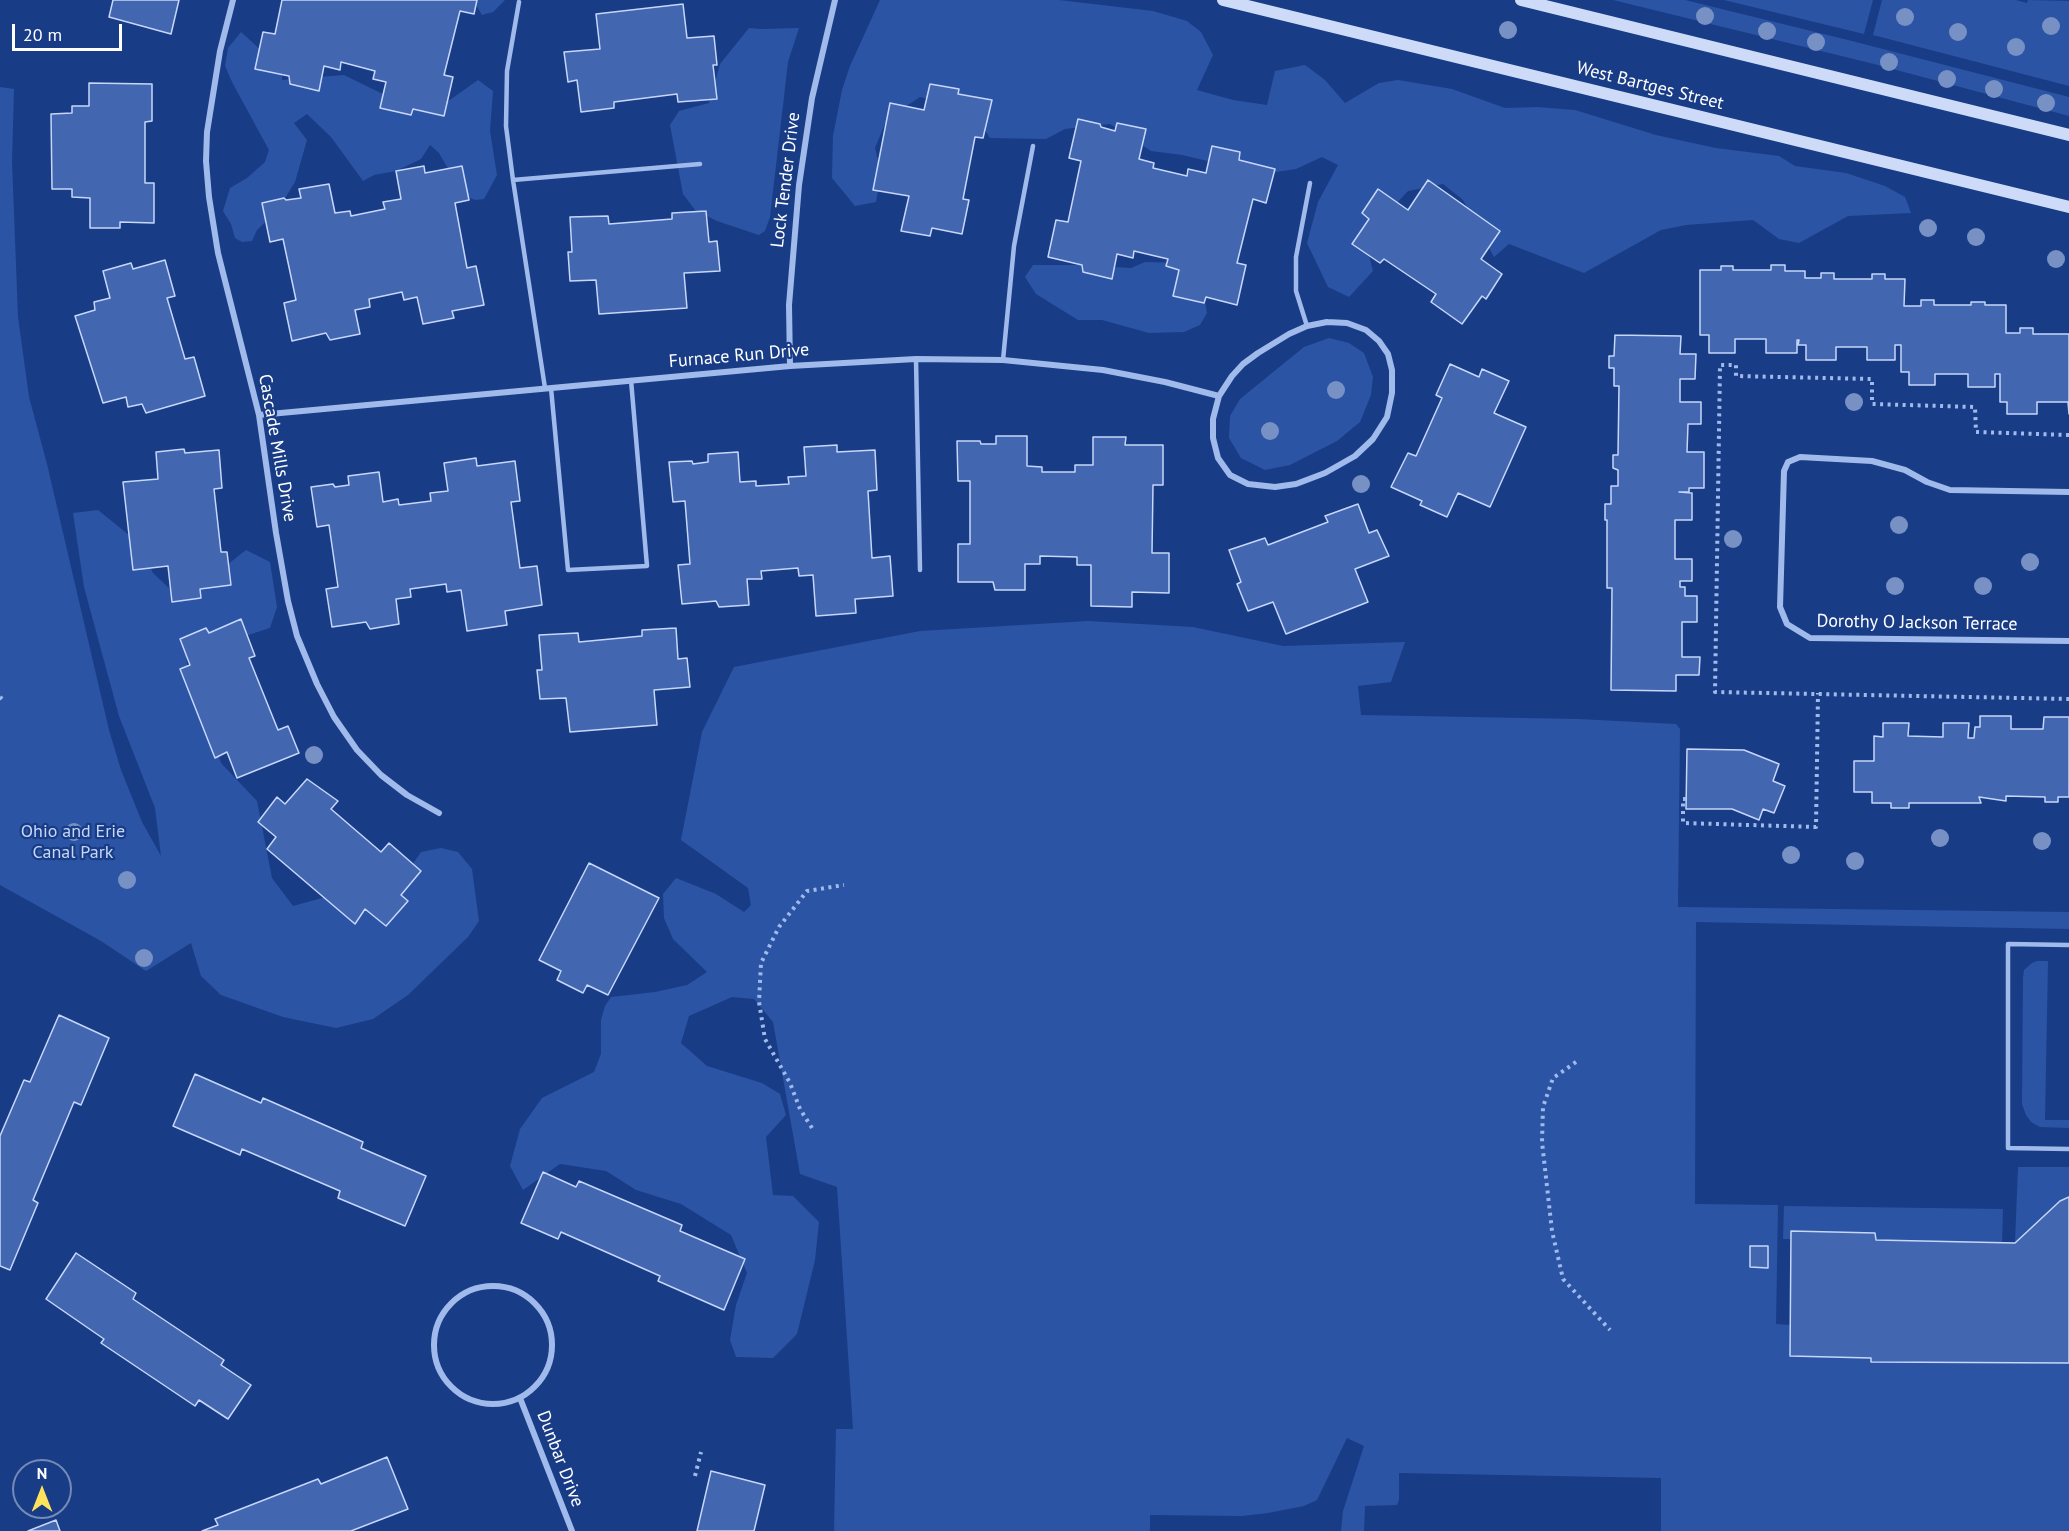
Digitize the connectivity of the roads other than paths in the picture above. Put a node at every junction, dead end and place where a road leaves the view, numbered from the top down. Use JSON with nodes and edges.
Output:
{"nodes":[{"id":1,"x":233,"y":0,"type":"edge"},
{"id":2,"x":835,"y":0,"type":"edge"},
{"id":3,"x":1223,"y":0,"type":"edge"},
{"id":4,"x":1521,"y":0,"type":"edge"},
{"id":5,"x":519,"y":2,"type":"dead end"},
{"id":6,"x":2069,"y":135,"type":"edge"},
{"id":7,"x":1033,"y":146,"type":"dead end"},
{"id":8,"x":700,"y":164,"type":"dead end"},
{"id":9,"x":513,"y":180,"type":"junction"},
{"id":10,"x":1310,"y":183,"type":"dead end"},
{"id":11,"x":2069,"y":207,"type":"edge"},
{"id":12,"x":1308,"y":326,"type":"junction"},
{"id":13,"x":916,"y":359,"type":"junction"},
{"id":14,"x":1003,"y":360,"type":"junction"},
{"id":15,"x":790,"y":366,"type":"junction"},
{"id":16,"x":631,"y":380,"type":"junction"},
{"id":17,"x":548,"y":388,"type":"junction"},
{"id":18,"x":1219,"y":396,"type":"junction"},
{"id":19,"x":259,"y":415,"type":"junction"},
{"id":20,"x":2069,"y":492,"type":"edge"},
{"id":21,"x":920,"y":570,"type":"dead end"},
{"id":22,"x":2069,"y":641,"type":"edge"},
{"id":23,"x":439,"y":813,"type":"dead end"},
{"id":24,"x":2069,"y":945,"type":"edge"},
{"id":25,"x":2069,"y":1149,"type":"edge"},
{"id":26,"x":520,"y":1398,"type":"junction"},
{"id":27,"x":572,"y":1531,"type":"edge"}],
"edges":[{"from":1,"to":19,"type":"street","name":"Cascade Mills Drive"},
{"from":2,"to":15,"type":"street","name":"Lock Tender Drive"},
{"from":3,"to":11,"type":"main road","name":"West Bartges Street"},
{"from":4,"to":6,"type":"main road"},
{"from":5,"to":9,"type":"lane"},
{"from":7,"to":14,"type":"lane"},
{"from":8,"to":9,"type":"lane"},
{"from":9,"to":17,"type":"lane"},
{"from":10,"to":12,"type":"lane"},
{"from":12,"to":18,"type":"street"},
{"from":12,"to":18,"type":"street"},
{"from":13,"to":14,"type":"street","name":"Furnace Run Drive"},
{"from":13,"to":15,"type":"street","name":"Furnace Run Drive"},
{"from":13,"to":21,"type":"lane"},
{"from":14,"to":18,"type":"street","name":"Furnace Run Drive"},
{"from":15,"to":16,"type":"street","name":"Furnace Run Drive"},
{"from":16,"to":17,"type":"street","name":"Furnace Run Drive"},
{"from":16,"to":17,"type":"lane"},
{"from":17,"to":19,"type":"street","name":"Furnace Run Drive"},
{"from":19,"to":23,"type":"street","name":"Cascade Mills Drive"},
{"from":20,"to":22,"type":"street","name":"Dorothy O Jackson Terrace"},
{"from":24,"to":25,"type":"lane"},
{"from":26,"to":26,"type":"street","name":"Dunbar Drive"},
{"from":26,"to":27,"type":"street","name":"Dunbar Drive"}]}
